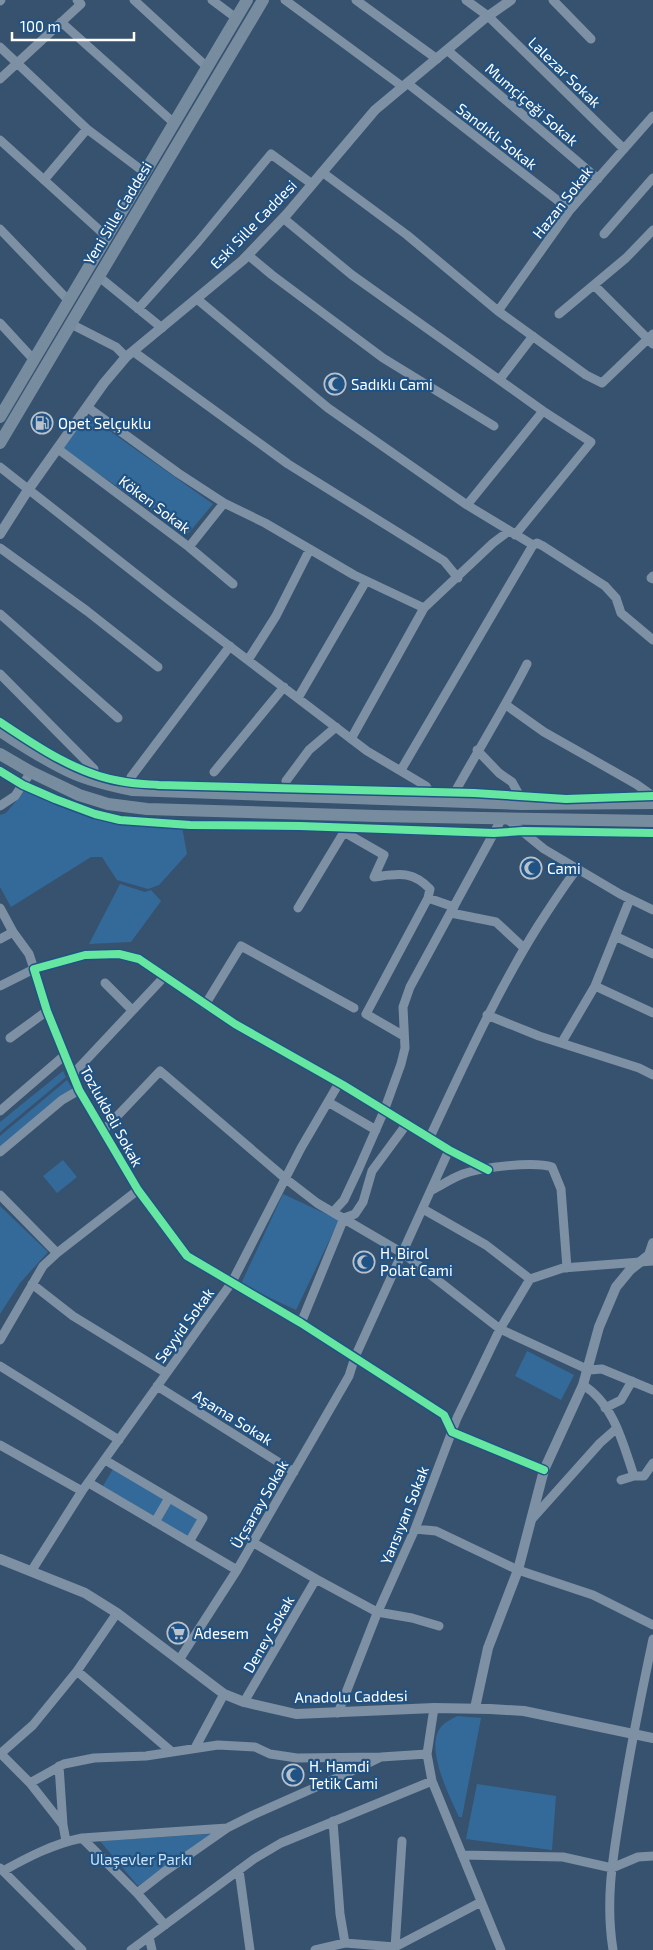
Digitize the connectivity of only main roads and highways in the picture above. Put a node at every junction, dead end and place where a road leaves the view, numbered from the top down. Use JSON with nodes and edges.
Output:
{"nodes":[{"id":1,"x":247,"y":0,"type":"edge"},
{"id":2,"x":263,"y":0,"type":"edge"},
{"id":3,"x":0,"y":417,"type":"edge"},
{"id":4,"x":0,"y":443,"type":"edge"},
{"id":5,"x":0,"y":731,"type":"edge"},
{"id":6,"x":0,"y":754,"type":"edge"},
{"id":7,"x":653,"y":803,"type":"edge"},
{"id":8,"x":653,"y":821,"type":"edge"}],
"edges":[{"from":1,"to":3,"type":"main road","name":"Yeni Sille Caddesi"},
{"from":2,"to":4,"type":"main road","name":"Yeni Sille Caddesi"},
{"from":5,"to":7,"type":"main road"},
{"from":6,"to":8,"type":"main road"}]}
